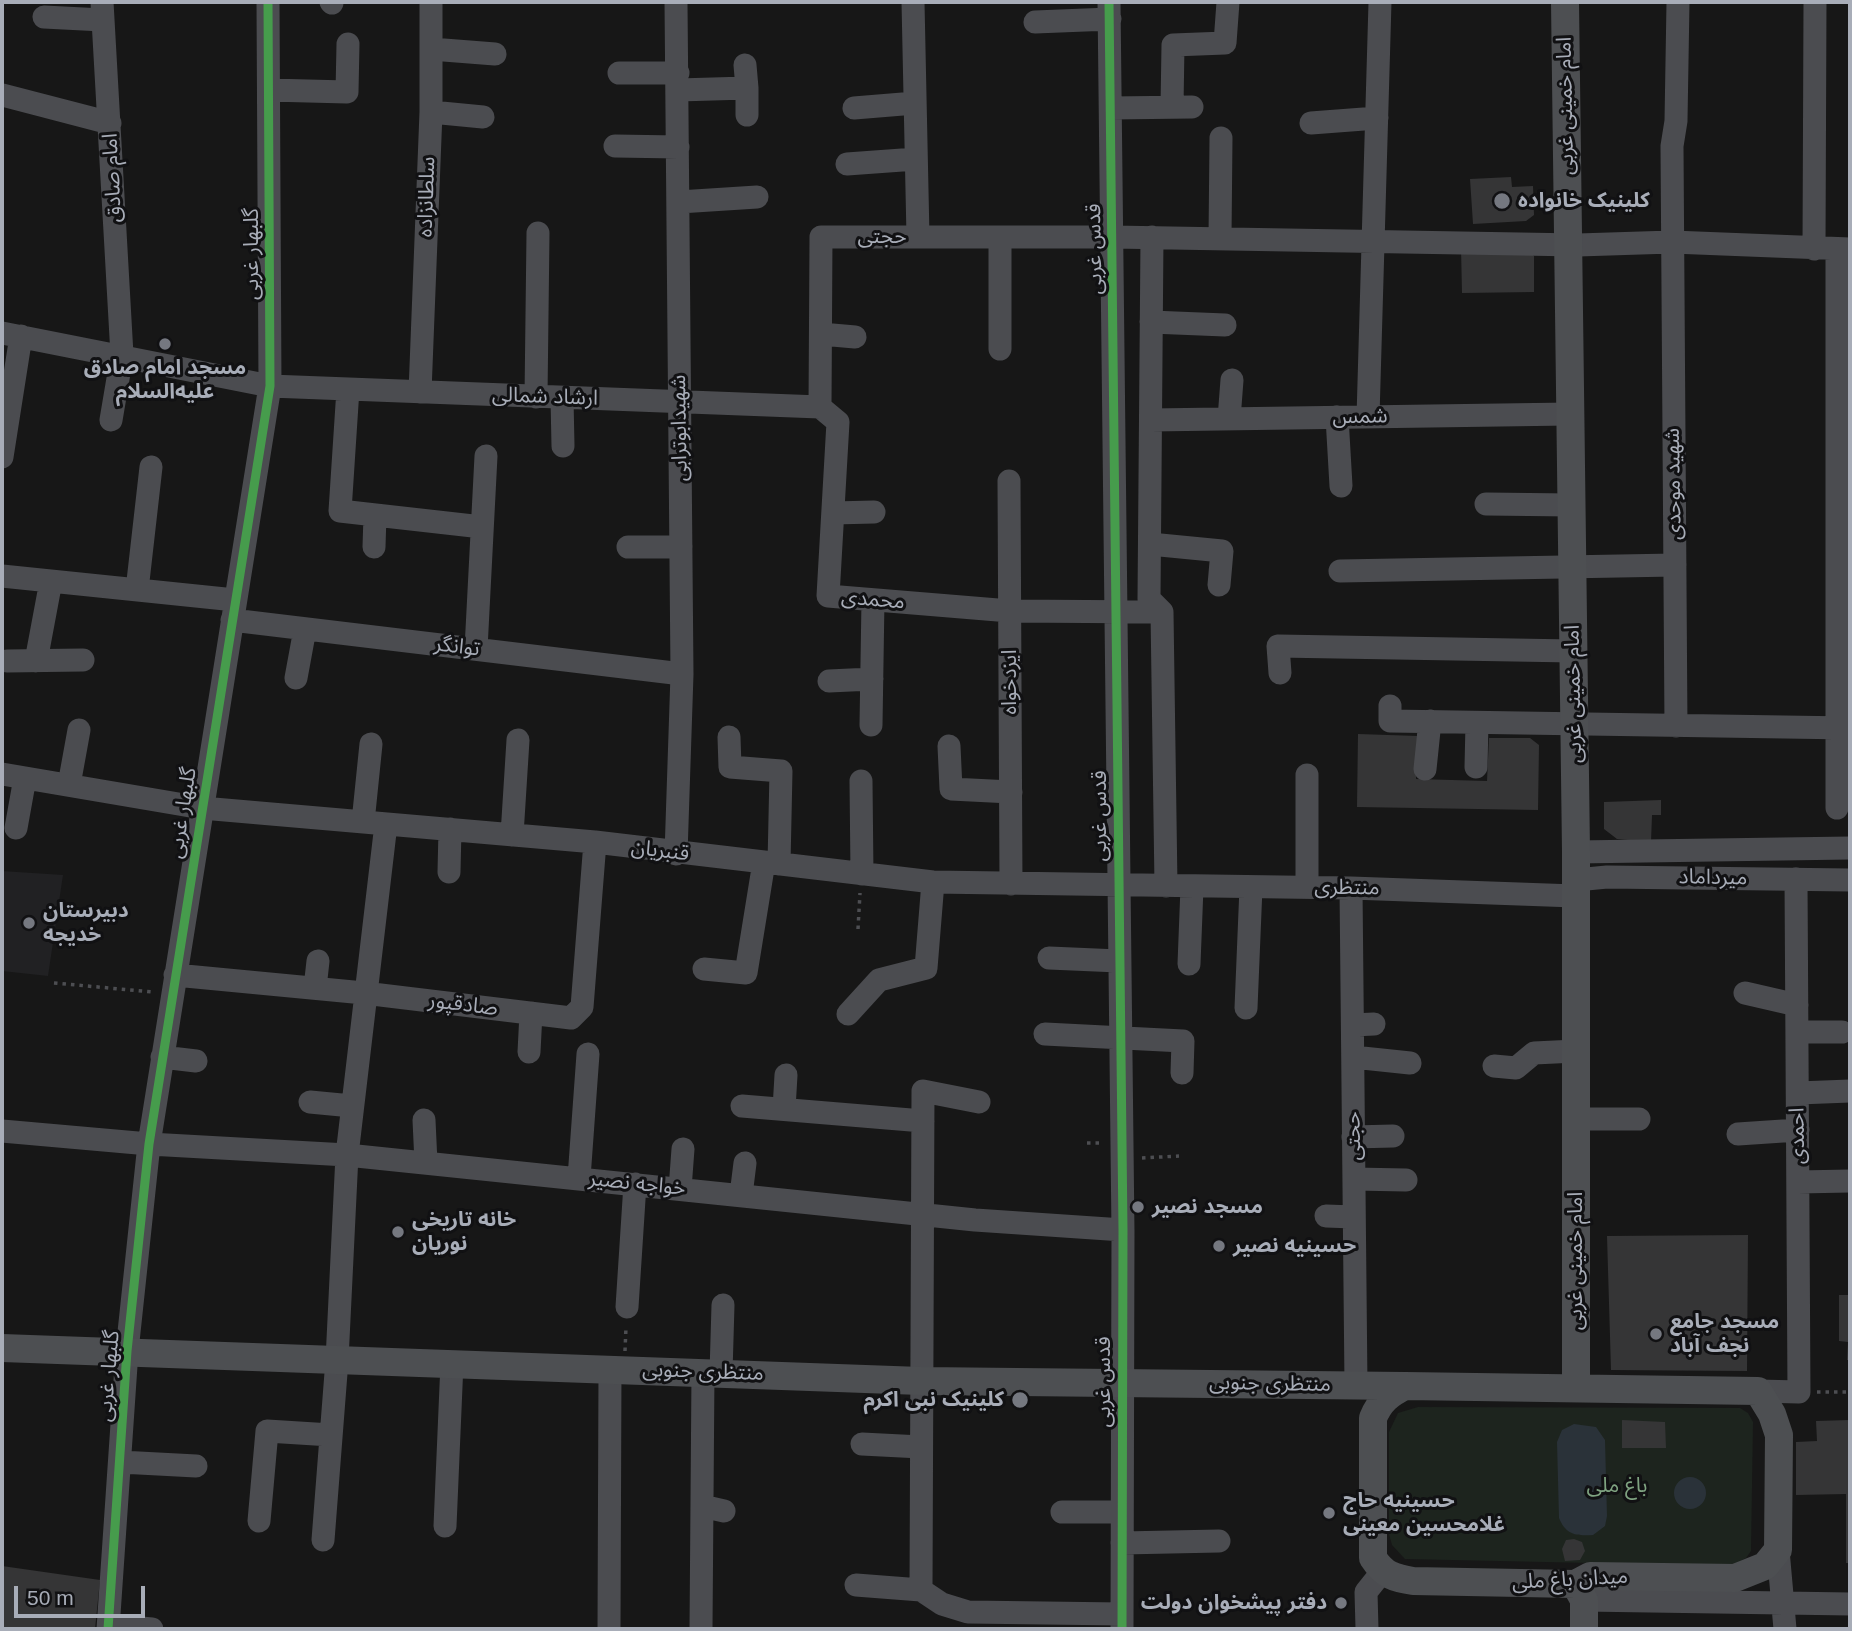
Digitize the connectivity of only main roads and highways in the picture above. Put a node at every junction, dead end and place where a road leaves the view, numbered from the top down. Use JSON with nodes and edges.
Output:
{"nodes":[{"id":1,"x":1565,"y":2,"type":"edge"},
{"id":2,"x":2,"y":1348,"type":"edge"},
{"id":3,"x":1405,"y":1386,"type":"junction"},
{"id":4,"x":1576,"y":1387,"type":"junction"},
{"id":5,"x":1579,"y":1592,"type":"junction"},
{"id":6,"x":1584,"y":1629,"type":"edge"}],
"edges":[{"from":1,"to":4,"type":"main road","name":"امام خمینی غربی"},
{"from":2,"to":3,"type":"main road","name":"منتظری جنوبی"},
{"from":3,"to":4,"type":"main road"},
{"from":3,"to":5,"type":"main road","name":"میدان باغ ملی"},
{"from":4,"to":5,"type":"main road","name":"میدان باغ ملی"},
{"from":5,"to":6,"type":"main road"}]}
